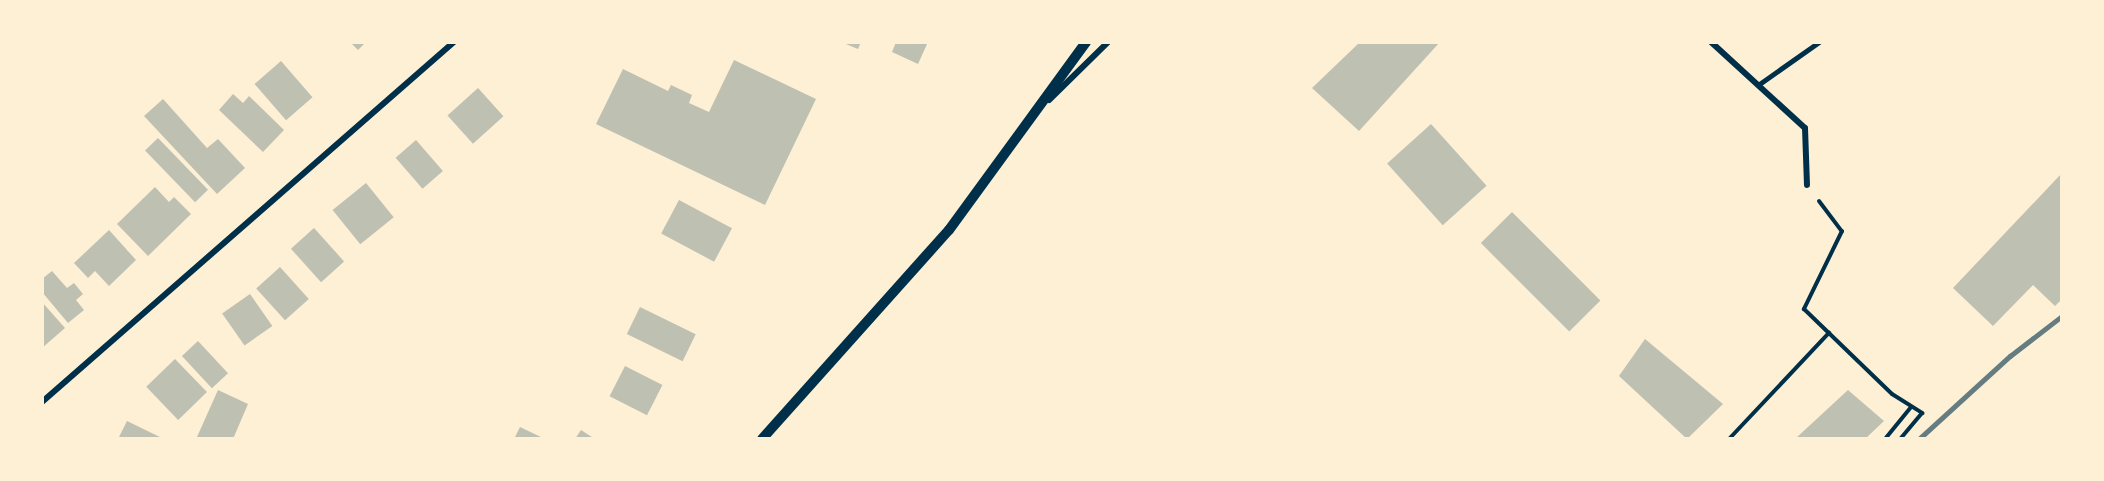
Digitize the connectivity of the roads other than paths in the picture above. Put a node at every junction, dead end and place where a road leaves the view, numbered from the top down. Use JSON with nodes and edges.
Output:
{"nodes":[{"id":1,"x":454,"y":42,"type":"edge"},
{"id":2,"x":1086,"y":42,"type":"edge"},
{"id":3,"x":1108,"y":42,"type":"edge"},
{"id":4,"x":1711,"y":42,"type":"edge"},
{"id":5,"x":1819,"y":42,"type":"edge"},
{"id":6,"x":1758,"y":85,"type":"junction"},
{"id":7,"x":1023,"y":125,"type":"junction"},
{"id":8,"x":1807,"y":185,"type":"road end"},
{"id":9,"x":42,"y":402,"type":"edge"},
{"id":10,"x":762,"y":439,"type":"edge"}],
"edges":[{"from":1,"to":9,"type":"street"},
{"from":2,"to":7,"type":"street"},
{"from":3,"to":7,"type":"street"},
{"from":4,"to":6,"type":"street"},
{"from":5,"to":6,"type":"lane"},
{"from":6,"to":8,"type":"street"},
{"from":7,"to":10,"type":"street"}]}
